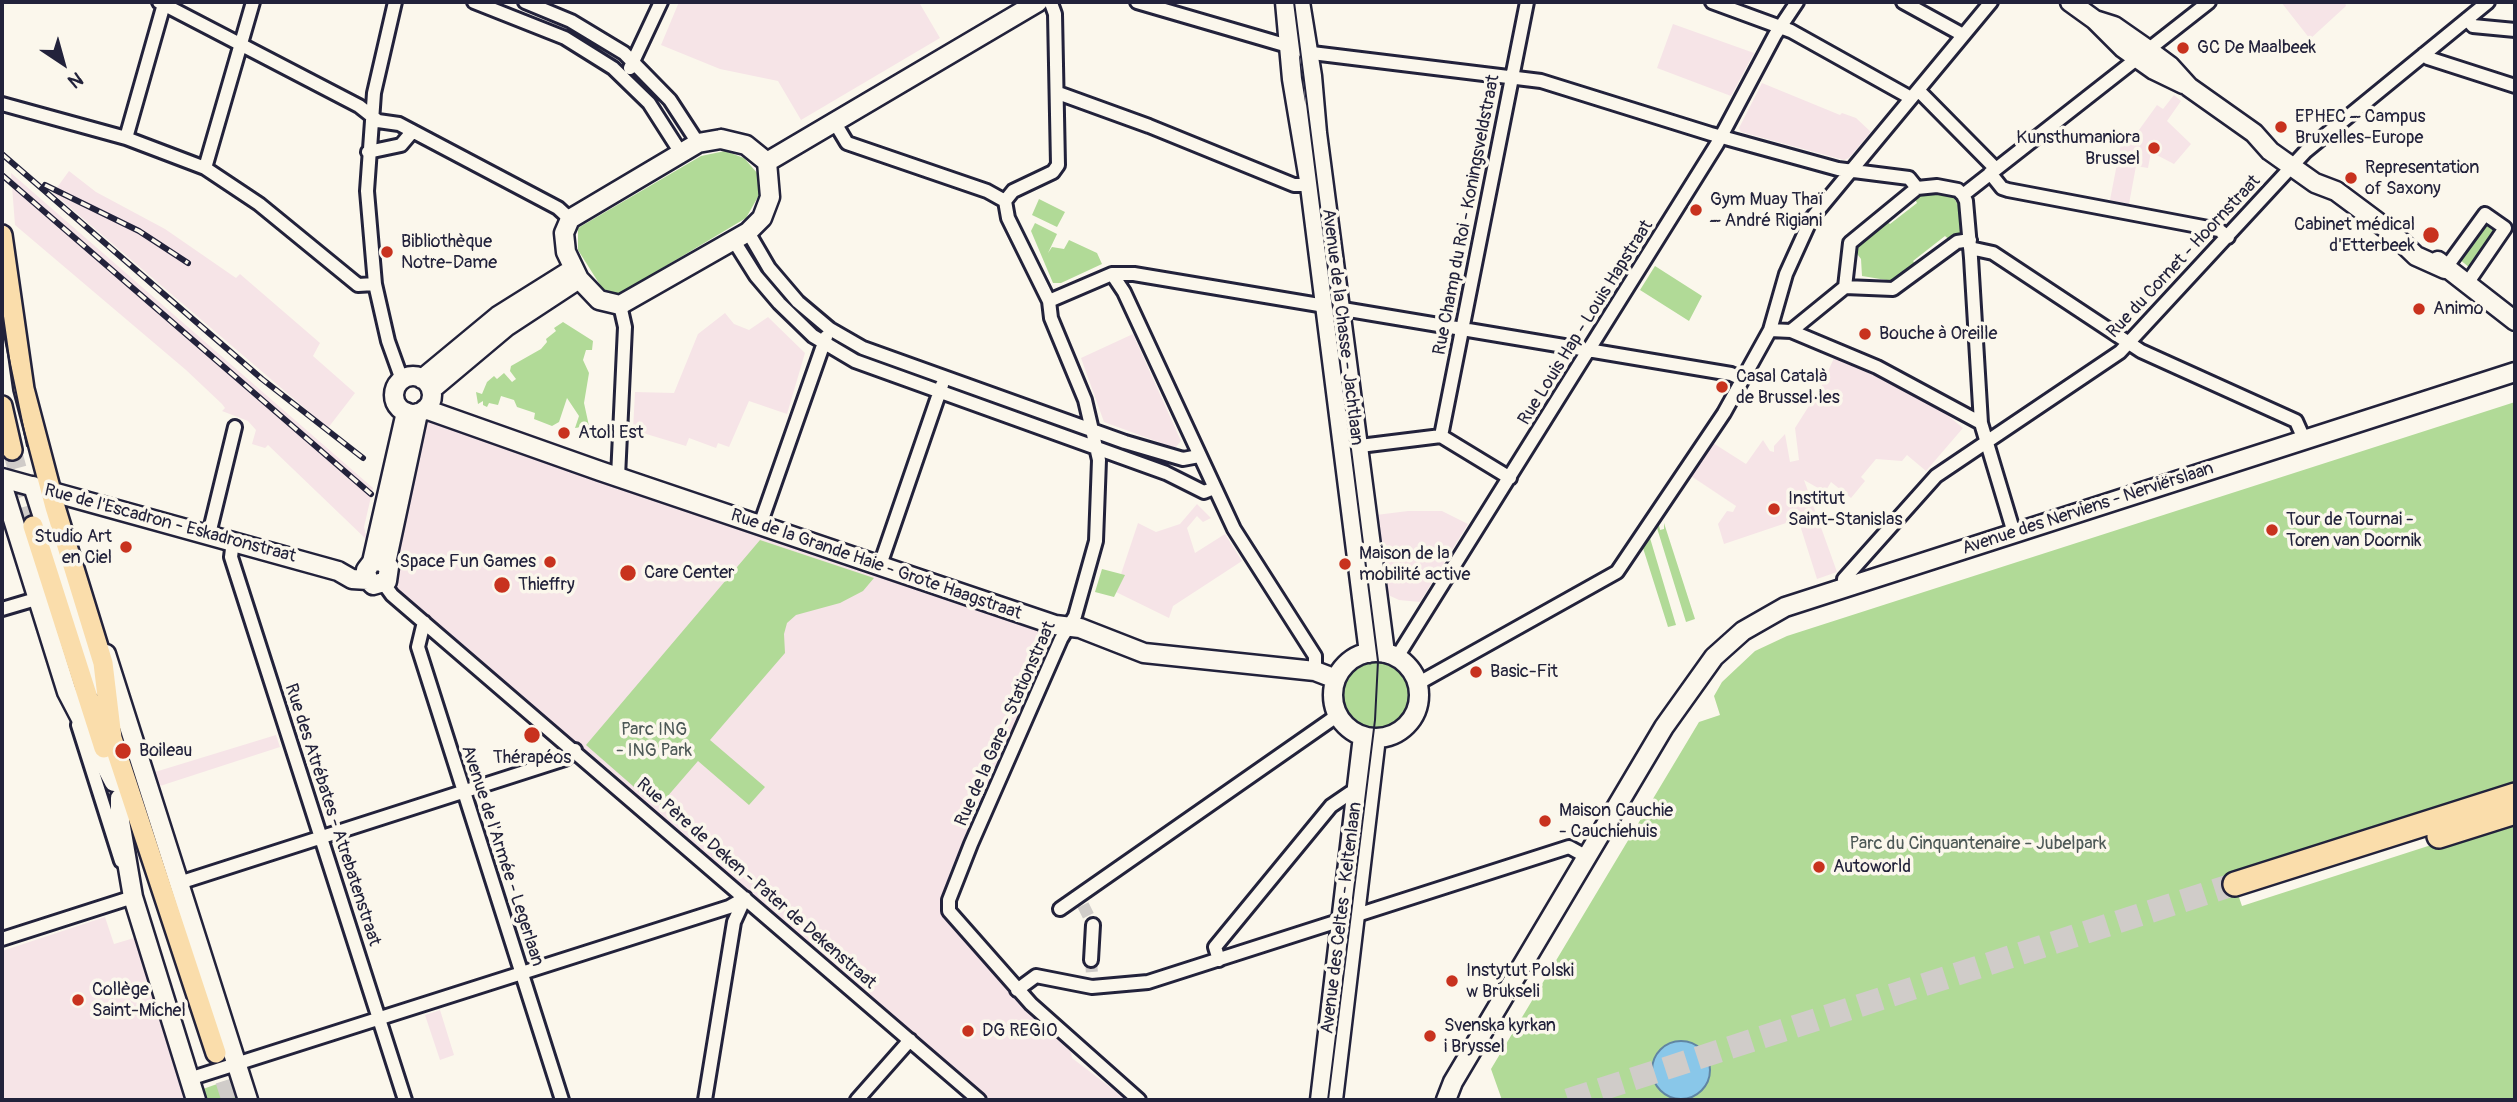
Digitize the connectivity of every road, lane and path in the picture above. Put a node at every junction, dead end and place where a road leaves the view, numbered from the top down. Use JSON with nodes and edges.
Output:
{"nodes":[{"id":1,"x":253,"y":2,"type":"edge"},
{"id":2,"x":395,"y":2,"type":"edge"},
{"id":3,"x":474,"y":2,"type":"edge"},
{"id":4,"x":528,"y":2,"type":"edge"},
{"id":5,"x":661,"y":2,"type":"edge"},
{"id":6,"x":1040,"y":2,"type":"edge"},
{"id":7,"x":1052,"y":2,"type":"edge"},
{"id":8,"x":1137,"y":2,"type":"edge"},
{"id":9,"x":1285,"y":2,"type":"edge"},
{"id":10,"x":1300,"y":2,"type":"edge"},
{"id":11,"x":1527,"y":2,"type":"edge"},
{"id":12,"x":1712,"y":2,"type":"edge"},
{"id":13,"x":1797,"y":2,"type":"edge"},
{"id":14,"x":1903,"y":2,"type":"edge"},
{"id":15,"x":1992,"y":2,"type":"edge"},
{"id":16,"x":2070,"y":2,"type":"edge"},
{"id":17,"x":2209,"y":2,"type":"edge"},
{"id":18,"x":2488,"y":2,"type":"edge"},
{"id":19,"x":162,"y":3,"type":"edge"},
{"id":20,"x":2467,"y":19,"type":"junction"},
{"id":21,"x":523,"y":20,"type":"junction"},
{"id":22,"x":1780,"y":27,"type":"junction"},
{"id":23,"x":2515,"y":30,"type":"edge"},
{"id":24,"x":1964,"y":35,"type":"junction"},
{"id":25,"x":241,"y":45,"type":"junction"},
{"id":26,"x":1298,"y":50,"type":"junction"},
{"id":27,"x":2142,"y":53,"type":"junction"},
{"id":28,"x":2424,"y":54,"type":"junction"},
{"id":29,"x":635,"y":62,"type":"junction"},
{"id":30,"x":623,"y":76,"type":"junction"},
{"id":31,"x":1512,"y":78,"type":"junction"},
{"id":32,"x":2515,"y":86,"type":"edge"},
{"id":33,"x":1058,"y":93,"type":"junction"},
{"id":34,"x":1915,"y":94,"type":"junction"},
{"id":35,"x":2,"y":104,"type":"edge"},
{"id":36,"x":371,"y":114,"type":"junction"},
{"id":37,"x":835,"y":123,"type":"junction"},
{"id":38,"x":412,"y":132,"type":"junction"},
{"id":39,"x":1721,"y":136,"type":"junction"},
{"id":40,"x":126,"y":138,"type":"junction"},
{"id":41,"x":698,"y":143,"type":"junction"},
{"id":42,"x":368,"y":152,"type":"junction"},
{"id":43,"x":681,"y":153,"type":"junction"},
{"id":44,"x":767,"y":162,"type":"junction"},
{"id":45,"x":2295,"y":163,"type":"junction"},
{"id":46,"x":205,"y":168,"type":"junction"},
{"id":47,"x":1851,"y":170,"type":"junction"},
{"id":48,"x":1993,"y":171,"type":"junction"},
{"id":49,"x":1317,"y":185,"type":"junction"},
{"id":50,"x":1917,"y":188,"type":"junction"},
{"id":51,"x":1963,"y":195,"type":"junction"},
{"id":52,"x":1005,"y":201,"type":"junction"},
{"id":53,"x":570,"y":219,"type":"junction"},
{"id":54,"x":2,"y":235,"type":"edge"},
{"id":55,"x":741,"y":236,"type":"junction"},
{"id":56,"x":2228,"y":237,"type":"junction"},
{"id":57,"x":1970,"y":244,"type":"junction"},
{"id":58,"x":2445,"y":269,"type":"junction"},
{"id":59,"x":576,"y":274,"type":"junction"},
{"id":60,"x":1112,"y":274,"type":"junction"},
{"id":61,"x":375,"y":284,"type":"junction"},
{"id":62,"x":2466,"y":285,"type":"junction"},
{"id":63,"x":1845,"y":287,"type":"junction"},
{"id":64,"x":1049,"y":301,"type":"junction"},
{"id":65,"x":621,"y":305,"type":"junction"},
{"id":66,"x":1332,"y":308,"type":"junction"},
{"id":67,"x":2515,"y":321,"type":"edge"},
{"id":68,"x":830,"y":329,"type":"junction"},
{"id":69,"x":1461,"y":330,"type":"junction"},
{"id":70,"x":1770,"y":330,"type":"junction"},
{"id":71,"x":1791,"y":331,"type":"junction"},
{"id":72,"x":823,"y":342,"type":"junction"},
{"id":73,"x":2129,"y":344,"type":"junction"},
{"id":74,"x":1590,"y":351,"type":"junction"},
{"id":75,"x":2515,"y":372,"type":"edge"},
{"id":76,"x":944,"y":378,"type":"junction"},
{"id":77,"x":1742,"y":379,"type":"junction"},
{"id":78,"x":402,"y":380,"type":"junction"},
{"id":79,"x":426,"y":384,"type":"junction"},
{"id":80,"x":939,"y":392,"type":"junction"},
{"id":81,"x":2,"y":406,"type":"edge"},
{"id":82,"x":416,"y":411,"type":"junction"},
{"id":83,"x":1981,"y":423,"type":"junction"},
{"id":84,"x":235,"y":427,"type":"dead end"},
{"id":85,"x":1092,"y":430,"type":"junction"},
{"id":86,"x":1441,"y":436,"type":"junction"},
{"id":87,"x":2299,"y":441,"type":"junction"},
{"id":88,"x":1986,"y":442,"type":"junction"},
{"id":89,"x":1351,"y":447,"type":"junction"},
{"id":90,"x":1096,"y":449,"type":"junction"},
{"id":91,"x":12,"y":450,"type":"tunnel mouth"},
{"id":92,"x":1199,"y":456,"type":"junction"},
{"id":93,"x":618,"y":477,"type":"junction"},
{"id":94,"x":2,"y":478,"type":"edge"},
{"id":95,"x":1510,"y":478,"type":"junction"},
{"id":96,"x":2,"y":484,"type":"edge"},
{"id":97,"x":1214,"y":488,"type":"junction"},
{"id":98,"x":42,"y":489,"type":"junction"},
{"id":99,"x":760,"y":525,"type":"junction"},
{"id":100,"x":33,"y":526,"type":"tunnel mouth"},
{"id":101,"x":2014,"y":533,"type":"junction"},
{"id":102,"x":209,"y":534,"type":"junction"},
{"id":103,"x":233,"y":541,"type":"junction"},
{"id":104,"x":880,"y":565,"type":"junction"},
{"id":105,"x":375,"y":571,"type":"junction"},
{"id":106,"x":1845,"y":587,"type":"junction"},
{"id":107,"x":36,"y":599,"type":"junction"},
{"id":108,"x":2,"y":609,"type":"edge"},
{"id":109,"x":92,"y":619,"type":"junction"},
{"id":110,"x":424,"y":622,"type":"junction"},
{"id":111,"x":1068,"y":627,"type":"junction"},
{"id":112,"x":1383,"y":654,"type":"junction"},
{"id":113,"x":1315,"y":671,"type":"junction"},
{"id":114,"x":1336,"y":680,"type":"junction"},
{"id":115,"x":1418,"y":684,"type":"junction"},
{"id":116,"x":67,"y":692,"type":"junction"},
{"id":117,"x":107,"y":696,"type":"junction"},
{"id":118,"x":1338,"y":715,"type":"junction"},
{"id":119,"x":1370,"y":737,"type":"junction"},
{"id":120,"x":575,"y":750,"type":"junction"},
{"id":121,"x":117,"y":790,"type":"junction"},
{"id":122,"x":464,"y":791,"type":"junction"},
{"id":123,"x":1363,"y":794,"type":"junction"},
{"id":124,"x":2515,"y":795,"type":"edge"},
{"id":125,"x":2515,"y":812,"type":"edge"},
{"id":126,"x":321,"y":838,"type":"junction"},
{"id":127,"x":1587,"y":856,"type":"junction"},
{"id":128,"x":128,"y":864,"type":"junction"},
{"id":129,"x":179,"y":883,"type":"junction"},
{"id":130,"x":133,"y":897,"type":"junction"},
{"id":131,"x":745,"y":898,"type":"junction"},
{"id":132,"x":1060,"y":909,"type":"dead end"},
{"id":133,"x":1348,"y":918,"type":"junction"},
{"id":134,"x":1093,"y":925,"type":"tunnel mouth"},
{"id":135,"x":2,"y":939,"type":"edge"},
{"id":136,"x":1091,"y":960,"type":"tunnel mouth"},
{"id":137,"x":1219,"y":960,"type":"junction"},
{"id":138,"x":521,"y":973,"type":"junction"},
{"id":139,"x":1017,"y":990,"type":"junction"},
{"id":140,"x":379,"y":1018,"type":"junction"},
{"id":141,"x":910,"y":1040,"type":"junction"},
{"id":142,"x":236,"y":1063,"type":"junction"},
{"id":143,"x":190,"y":1079,"type":"junction"},
{"id":144,"x":1453,"y":1082,"type":"junction"},
{"id":145,"x":196,"y":1100,"type":"edge"},
{"id":146,"x":248,"y":1100,"type":"edge"},
{"id":147,"x":405,"y":1100,"type":"edge"},
{"id":148,"x":562,"y":1100,"type":"edge"},
{"id":149,"x":705,"y":1100,"type":"edge"},
{"id":150,"x":857,"y":1100,"type":"edge"},
{"id":151,"x":979,"y":1100,"type":"edge"},
{"id":152,"x":1139,"y":1100,"type":"edge"},
{"id":153,"x":1320,"y":1100,"type":"edge"},
{"id":154,"x":1333,"y":1100,"type":"edge"},
{"id":155,"x":1437,"y":1100,"type":"edge"},
{"id":156,"x":1446,"y":1100,"type":"edge"}],
"edges":[{"from":1,"to":25,"type":"street"},
{"from":2,"to":36,"type":"street"},
{"from":3,"to":21,"type":"street"},
{"from":4,"to":21,"type":"street"},
{"from":4,"to":29,"type":"street"},
{"from":5,"to":29,"type":"street"},
{"from":6,"to":7,"type":"street"},
{"from":6,"to":37,"type":"street"},
{"from":7,"to":33,"type":"street"},
{"from":8,"to":26,"type":"street"},
{"from":9,"to":26,"type":"street","name":"Avenue de la Chasse - Jachtlaan"},
{"from":10,"to":26,"type":"street","name":"Avenue de la Chasse - Jachtlaan"},
{"from":11,"to":31,"type":"street","name":"Rue Champ du Roi - Koningsveldstraat"},
{"from":12,"to":22,"type":"street"},
{"from":13,"to":22,"type":"street","name":"Rue Louis Hap - Louis Hapstraat"},
{"from":14,"to":24,"type":"street"},
{"from":15,"to":24,"type":"street"},
{"from":16,"to":27,"type":"street"},
{"from":17,"to":27,"type":"street"},
{"from":18,"to":20,"type":"street","name":"Rue du Cornet - Hoornstraat"},
{"from":19,"to":25,"type":"street"},
{"from":19,"to":40,"type":"street"},
{"from":20,"to":23,"type":"street"},
{"from":20,"to":28,"type":"street","name":"Rue du Cornet - Hoornstraat"},
{"from":21,"to":30,"type":"street"},
{"from":22,"to":34,"type":"street"},
{"from":22,"to":39,"type":"street","name":"Rue Louis Hap - Louis Hapstraat"},
{"from":24,"to":34,"type":"street"},
{"from":25,"to":36,"type":"street"},
{"from":25,"to":46,"type":"street"},
{"from":26,"to":31,"type":"street"},
{"from":26,"to":49,"type":"street","name":"Avenue de la Chasse - Jachtlaan"},
{"from":27,"to":45,"type":"street"},
{"from":27,"to":48,"type":"street"},
{"from":28,"to":32,"type":"street"},
{"from":28,"to":45,"type":"street","name":"Rue du Cornet - Hoornstraat"},
{"from":29,"to":30,"type":"street"},
{"from":29,"to":41,"type":"street"},
{"from":30,"to":43,"type":"street"},
{"from":31,"to":39,"type":"street"},
{"from":31,"to":69,"type":"street","name":"Rue Champ du Roi - Koningsveldstraat"},
{"from":33,"to":49,"type":"street"},
{"from":33,"to":52,"type":"street"},
{"from":34,"to":47,"type":"street"},
{"from":34,"to":48,"type":"street"},
{"from":35,"to":40,"type":"street"},
{"from":36,"to":38,"type":"street"},
{"from":36,"to":42,"type":"street"},
{"from":37,"to":44,"type":"street"},
{"from":37,"to":52,"type":"street"},
{"from":38,"to":42,"type":"street"},
{"from":38,"to":53,"type":"street"},
{"from":39,"to":47,"type":"street"},
{"from":39,"to":74,"type":"street","name":"Rue Louis Hap - Louis Hapstraat"},
{"from":40,"to":46,"type":"street"},
{"from":41,"to":43,"type":"street"},
{"from":41,"to":44,"type":"street"},
{"from":42,"to":61,"type":"street"},
{"from":43,"to":53,"type":"street"},
{"from":44,"to":55,"type":"street"},
{"from":45,"to":56,"type":"street","name":"Rue du Cornet - Hoornstraat"},
{"from":45,"to":58,"type":"street"},
{"from":46,"to":61,"type":"street"},
{"from":47,"to":50,"type":"street"},
{"from":47,"to":70,"type":"street"},
{"from":48,"to":51,"type":"street"},
{"from":48,"to":56,"type":"street"},
{"from":49,"to":66,"type":"street","name":"Avenue de la Chasse - Jachtlaan"},
{"from":50,"to":51,"type":"street"},
{"from":50,"to":63,"type":"street"},
{"from":51,"to":57,"type":"street"},
{"from":52,"to":64,"type":"street","name":"Rue de la Gare - Stationstraat"},
{"from":53,"to":59,"type":"street"},
{"from":54,"to":98,"type":"main road"},
{"from":55,"to":65,"type":"street"},
{"from":55,"to":68,"type":"street"},
{"from":55,"to":72,"type":"street"},
{"from":56,"to":73,"type":"street","name":"Rue du Cornet - Hoornstraat"},
{"from":57,"to":63,"type":"street"},
{"from":57,"to":73,"type":"street"},
{"from":57,"to":83,"type":"street"},
{"from":58,"to":62,"type":"street"},
{"from":58,"to":62,"type":"street"},
{"from":59,"to":65,"type":"street"},
{"from":59,"to":79,"type":"street"},
{"from":60,"to":64,"type":"street"},
{"from":60,"to":66,"type":"street"},
{"from":60,"to":92,"type":"street"},
{"from":61,"to":78,"type":"street"},
{"from":62,"to":67,"type":"street"},
{"from":63,"to":71,"type":"street"},
{"from":64,"to":85,"type":"street","name":"Rue de la Gare - Stationstraat"},
{"from":65,"to":93,"type":"street"},
{"from":66,"to":69,"type":"street"},
{"from":66,"to":89,"type":"street","name":"Avenue de la Chasse - Jachtlaan"},
{"from":68,"to":72,"type":"street"},
{"from":68,"to":76,"type":"street"},
{"from":69,"to":74,"type":"street"},
{"from":69,"to":86,"type":"street","name":"Rue Champ du Roi - Koningsveldstraat"},
{"from":70,"to":71,"type":"street"},
{"from":70,"to":77,"type":"street"},
{"from":71,"to":83,"type":"street"},
{"from":72,"to":80,"type":"street"},
{"from":72,"to":99,"type":"street"},
{"from":73,"to":87,"type":"street"},
{"from":73,"to":88,"type":"street","name":"Rue du Cornet - Hoornstraat"},
{"from":74,"to":77,"type":"street"},
{"from":74,"to":95,"type":"street","name":"Rue Louis Hap - Louis Hapstraat"},
{"from":75,"to":87,"type":"street","name":"Avenue des Nerviens - Nerviërslaan"},
{"from":76,"to":80,"type":"street"},
{"from":76,"to":85,"type":"street"},
{"from":77,"to":115,"type":"street"},
{"from":78,"to":79,"type":"street"},
{"from":78,"to":82,"type":"street"},
{"from":79,"to":82,"type":"street"},
{"from":80,"to":90,"type":"street"},
{"from":80,"to":104,"type":"street"},
{"from":81,"to":91,"type":"main road"},
{"from":82,"to":93,"type":"street","name":"Rue de la Grande Haie - Grote Haagstraat"},
{"from":82,"to":105,"type":"street"},
{"from":83,"to":88,"type":"street"},
{"from":84,"to":102,"type":"street"},
{"from":85,"to":90,"type":"street","name":"Rue de la Gare - Stationstraat"},
{"from":85,"to":92,"type":"street"},
{"from":86,"to":89,"type":"street"},
{"from":86,"to":95,"type":"street"},
{"from":87,"to":101,"type":"street","name":"Avenue des Nerviens - Nerviërslaan"},
{"from":88,"to":101,"type":"street"},
{"from":88,"to":106,"type":"street","name":"Rue du Cornet - Hoornstraat"},
{"from":89,"to":112,"type":"street","name":"Avenue de la Chasse - Jachtlaan"},
{"from":90,"to":97,"type":"street"},
{"from":90,"to":111,"type":"street","name":"Rue de la Gare - Stationstraat"},
{"from":92,"to":97,"type":"street"},
{"from":93,"to":99,"type":"street","name":"Rue de la Grande Haie - Grote Haagstraat"},
{"from":94,"to":98,"type":"street","name":"Rue de l'Escadron - Eskadronstraat"},
{"from":95,"to":112,"type":"street","name":"Rue Louis Hap - Louis Hapstraat"},
{"from":96,"to":107,"type":"street"},
{"from":97,"to":113,"type":"street"},
{"from":98,"to":102,"type":"street","name":"Rue de l'Escadron - Eskadronstraat"},
{"from":98,"to":109,"type":"main road"},
{"from":98,"to":117,"type":"street"},
{"from":99,"to":104,"type":"street","name":"Rue de la Grande Haie - Grote Haagstraat"},
{"from":100,"to":121,"type":"main road"},
{"from":101,"to":106,"type":"street","name":"Avenue des Nerviens - Nerviërslaan"},
{"from":102,"to":103,"type":"street","name":"Rue de l'Escadron - Eskadronstraat"},
{"from":103,"to":105,"type":"street","name":"Rue de l'Escadron - Eskadronstraat"},
{"from":103,"to":126,"type":"street","name":"Rue des Atrébates - Atrebatenstraat"},
{"from":104,"to":111,"type":"street","name":"Rue de la Grande Haie - Grote Haagstraat"},
{"from":105,"to":110,"type":"street","name":"Rue Père de Deken - Pater de Dekenstraat"},
{"from":106,"to":127,"type":"street","name":"Avenue des Nerviens - Nerviërslaan"},
{"from":107,"to":108,"type":"street"},
{"from":107,"to":116,"type":"street"},
{"from":109,"to":117,"type":"main road"},
{"from":109,"to":129,"type":"street"},
{"from":110,"to":120,"type":"street","name":"Rue Père de Deken - Pater de Dekenstraat"},
{"from":110,"to":122,"type":"street","name":"Avenue de l'Armée - Legerlaan"},
{"from":111,"to":113,"type":"street","name":"Rue de la Grande Haie - Grote Haagstraat"},
{"from":111,"to":139,"type":"street","name":"Rue de la Gare - Stationstraat"},
{"from":112,"to":114,"type":"street"},
{"from":112,"to":115,"type":"street"},
{"from":113,"to":114,"type":"street","name":"Rue de la Grande Haie - Grote Haagstraat"},
{"from":114,"to":118,"type":"street"},
{"from":115,"to":119,"type":"street"},
{"from":116,"to":121,"type":"street"},
{"from":116,"to":128,"type":"street"},
{"from":117,"to":121,"type":"main road"},
{"from":118,"to":119,"type":"street"},
{"from":118,"to":132,"type":"street"},
{"from":119,"to":123,"type":"street","name":"Avenue des Celtes - Keltenlaan"},
{"from":120,"to":122,"type":"street"},
{"from":120,"to":131,"type":"street","name":"Rue Père de Deken - Pater de Dekenstraat"},
{"from":121,"to":128,"type":"street"},
{"from":122,"to":126,"type":"street"},
{"from":122,"to":138,"type":"street","name":"Avenue de l'Armée - Legerlaan"},
{"from":123,"to":133,"type":"street","name":"Avenue des Celtes - Keltenlaan"},
{"from":123,"to":137,"type":"street"},
{"from":124,"to":125,"type":"highway"},
{"from":126,"to":129,"type":"street"},
{"from":126,"to":140,"type":"street","name":"Rue des Atrébates - Atrebatenstraat"},
{"from":127,"to":133,"type":"street"},
{"from":127,"to":144,"type":"street","name":"Avenue des Nerviens - Nerviërslaan"},
{"from":128,"to":130,"type":"street"},
{"from":129,"to":142,"type":"street"},
{"from":130,"to":135,"type":"street"},
{"from":130,"to":143,"type":"street"},
{"from":131,"to":138,"type":"street"},
{"from":131,"to":141,"type":"street","name":"Rue Père de Deken - Pater de Dekenstraat"},
{"from":131,"to":149,"type":"street"},
{"from":133,"to":137,"type":"street"},
{"from":133,"to":153,"type":"street","name":"Avenue des Celtes - Keltenlaan"},
{"from":133,"to":154,"type":"street","name":"Avenue des Celtes - Keltenlaan"},
{"from":134,"to":136,"type":"street"},
{"from":137,"to":139,"type":"street"},
{"from":138,"to":140,"type":"street"},
{"from":138,"to":148,"type":"street","name":"Avenue de l'Armée - Legerlaan"},
{"from":139,"to":152,"type":"street","name":"Rue de la Gare - Stationstraat"},
{"from":140,"to":142,"type":"street"},
{"from":140,"to":147,"type":"street","name":"Rue des Atrébates - Atrebatenstraat"},
{"from":141,"to":150,"type":"street"},
{"from":141,"to":151,"type":"street","name":"Rue Père de Deken - Pater de Dekenstraat"},
{"from":142,"to":143,"type":"street"},
{"from":142,"to":146,"type":"street"},
{"from":143,"to":145,"type":"street"},
{"from":144,"to":155,"type":"street"},
{"from":144,"to":156,"type":"street"}]}
